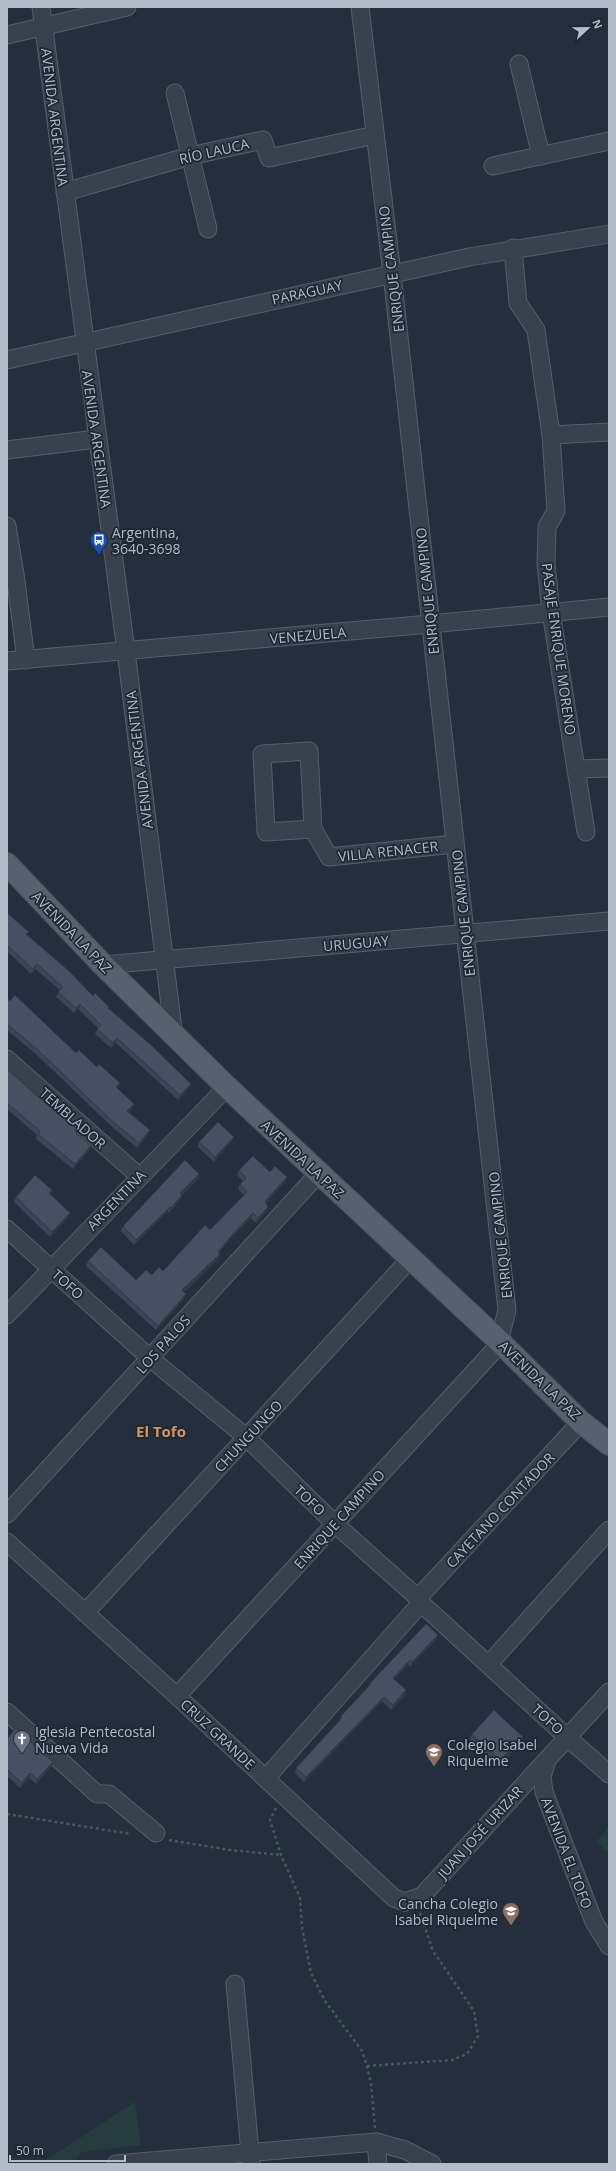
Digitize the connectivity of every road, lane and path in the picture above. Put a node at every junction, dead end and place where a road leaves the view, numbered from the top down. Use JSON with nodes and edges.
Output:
{"nodes":[{"id":1,"x":41,"y":7,"type":"edge"},
{"id":2,"x":127,"y":7,"type":"edge"},
{"id":3,"x":360,"y":7,"type":"edge"},
{"id":4,"x":43,"y":26,"type":"junction"},
{"id":5,"x":7,"y":35,"type":"edge"},
{"id":6,"x":519,"y":64,"type":"dead end"},
{"id":7,"x":175,"y":93,"type":"dead end"},
{"id":8,"x":375,"y":134,"type":"junction"},
{"id":9,"x":609,"y":141,"type":"edge"},
{"id":10,"x":190,"y":156,"type":"junction"},
{"id":11,"x":541,"y":156,"type":"junction"},
{"id":12,"x":493,"y":166,"type":"dead end"},
{"id":13,"x":65,"y":192,"type":"junction"},
{"id":14,"x":208,"y":230,"type":"dead end"},
{"id":15,"x":609,"y":234,"type":"edge"},
{"id":16,"x":512,"y":248,"type":"junction"},
{"id":17,"x":392,"y":274,"type":"junction"},
{"id":18,"x":84,"y":341,"type":"junction"},
{"id":19,"x":7,"y":360,"type":"edge"},
{"id":20,"x":609,"y":432,"type":"edge"},
{"id":21,"x":551,"y":435,"type":"junction"},
{"id":22,"x":97,"y":439,"type":"junction"},
{"id":23,"x":7,"y":450,"type":"edge"},
{"id":24,"x":7,"y":526,"type":"edge"},
{"id":25,"x":11,"y":574,"type":"edge"},
{"id":26,"x":609,"y":607,"type":"edge"},
{"id":27,"x":551,"y":612,"type":"junction"},
{"id":28,"x":430,"y":624,"type":"junction"},
{"id":29,"x":126,"y":651,"type":"junction"},
{"id":30,"x":26,"y":660,"type":"junction"},
{"id":31,"x":7,"y":661,"type":"edge"},
{"id":32,"x":609,"y":768,"type":"edge"},
{"id":33,"x":577,"y":769,"type":"junction"},
{"id":34,"x":313,"y":829,"type":"junction"},
{"id":35,"x":586,"y":832,"type":"dead end"},
{"id":36,"x":455,"y":844,"type":"junction"},
{"id":37,"x":7,"y":864,"type":"edge"},
{"id":38,"x":609,"y":920,"type":"edge"},
{"id":39,"x":465,"y":934,"type":"junction"},
{"id":40,"x":163,"y":959,"type":"junction"},
{"id":41,"x":102,"y":965,"type":"junction"},
{"id":42,"x":174,"y":1037,"type":"junction"},
{"id":43,"x":7,"y":1059,"type":"edge"},
{"id":44,"x":226,"y":1087,"type":"junction"},
{"id":45,"x":319,"y":1173,"type":"junction"},
{"id":46,"x":139,"y":1176,"type":"junction"},
{"id":47,"x":7,"y":1229,"type":"edge"},
{"id":48,"x":410,"y":1259,"type":"junction"},
{"id":49,"x":51,"y":1268,"type":"junction"},
{"id":50,"x":7,"y":1315,"type":"edge"},
{"id":51,"x":498,"y":1340,"type":"junction"},
{"id":52,"x":150,"y":1358,"type":"junction"},
{"id":53,"x":581,"y":1422,"type":"junction"},
{"id":54,"x":246,"y":1438,"type":"junction"},
{"id":55,"x":609,"y":1444,"type":"edge"},
{"id":56,"x":7,"y":1514,"type":"edge"},
{"id":57,"x":335,"y":1524,"type":"junction"},
{"id":58,"x":609,"y":1530,"type":"edge"},
{"id":59,"x":7,"y":1542,"type":"edge"},
{"id":60,"x":420,"y":1601,"type":"junction"},
{"id":61,"x":85,"y":1613,"type":"junction"},
{"id":62,"x":489,"y":1664,"type":"junction"},
{"id":63,"x":609,"y":1692,"type":"edge"},
{"id":64,"x":177,"y":1696,"type":"junction"},
{"id":65,"x":7,"y":1712,"type":"edge"},
{"id":66,"x":568,"y":1738,"type":"junction"},
{"id":67,"x":549,"y":1757,"type":"junction"},
{"id":68,"x":609,"y":1774,"type":"edge"},
{"id":69,"x":266,"y":1778,"type":"junction"},
{"id":70,"x":283,"y":1793,"type":"junction"},
{"id":71,"x":156,"y":1833,"type":"dead end"},
{"id":72,"x":415,"y":1899,"type":"junction"},
{"id":73,"x":609,"y":1946,"type":"edge"},
{"id":74,"x":235,"y":1984,"type":"dead end"},
{"id":75,"x":368,"y":2066,"type":"junction"},
{"id":76,"x":376,"y":2142,"type":"junction"},
{"id":77,"x":250,"y":2158,"type":"edge"},
{"id":78,"x":123,"y":2164,"type":"edge"},
{"id":79,"x":378,"y":2164,"type":"edge"},
{"id":80,"x":432,"y":2164,"type":"edge"}],
"edges":[{"from":1,"to":4,"type":"street","name":"AVENIDA ARGENTINA"},
{"from":2,"to":4,"type":"street"},
{"from":3,"to":8,"type":"street","name":"ENRIQUE CAMPINO"},
{"from":4,"to":5,"type":"street"},
{"from":4,"to":13,"type":"street","name":"AVENIDA ARGENTINA"},
{"from":6,"to":11,"type":"street"},
{"from":7,"to":10,"type":"street"},
{"from":8,"to":10,"type":"street","name":"RÍO LAUCA"},
{"from":8,"to":17,"type":"street","name":"ENRIQUE CAMPINO"},
{"from":9,"to":11,"type":"street"},
{"from":10,"to":13,"type":"street","name":"RÍO LAUCA"},
{"from":10,"to":14,"type":"street"},
{"from":11,"to":12,"type":"street"},
{"from":13,"to":18,"type":"street","name":"AVENIDA ARGENTINA"},
{"from":15,"to":16,"type":"street","name":"PARAGUAY"},
{"from":16,"to":17,"type":"street","name":"PARAGUAY"},
{"from":16,"to":21,"type":"street","name":"PASAJE ENRIQUE MORENO"},
{"from":17,"to":18,"type":"street","name":"PARAGUAY"},
{"from":17,"to":28,"type":"street","name":"ENRIQUE CAMPINO"},
{"from":18,"to":19,"type":"street","name":"PARAGUAY"},
{"from":18,"to":22,"type":"street","name":"AVENIDA ARGENTINA"},
{"from":20,"to":21,"type":"street"},
{"from":21,"to":27,"type":"street","name":"PASAJE ENRIQUE MORENO"},
{"from":22,"to":23,"type":"street"},
{"from":22,"to":29,"type":"street","name":"AVENIDA ARGENTINA"},
{"from":24,"to":25,"type":"street"},
{"from":25,"to":30,"type":"street"},
{"from":26,"to":27,"type":"street","name":"VENEZUELA"},
{"from":27,"to":28,"type":"street","name":"VENEZUELA"},
{"from":27,"to":33,"type":"street","name":"PASAJE ENRIQUE MORENO"},
{"from":28,"to":29,"type":"street","name":"VENEZUELA"},
{"from":28,"to":36,"type":"street","name":"ENRIQUE CAMPINO"},
{"from":29,"to":30,"type":"street","name":"VENEZUELA"},
{"from":29,"to":40,"type":"street","name":"AVENIDA ARGENTINA"},
{"from":30,"to":31,"type":"street","name":"VENEZUELA"},
{"from":32,"to":33,"type":"street"},
{"from":33,"to":35,"type":"street","name":"PASAJE ENRIQUE MORENO"},
{"from":34,"to":34,"type":"street","name":"VILLA RENACER"},
{"from":34,"to":36,"type":"street","name":"VILLA RENACER"},
{"from":36,"to":39,"type":"street","name":"ENRIQUE CAMPINO"},
{"from":37,"to":41,"type":"main road","name":"AVENIDA LA PAZ"},
{"from":38,"to":39,"type":"street","name":"URUGUAY"},
{"from":39,"to":40,"type":"street","name":"URUGUAY"},
{"from":39,"to":51,"type":"street","name":"ENRIQUE CAMPINO"},
{"from":40,"to":41,"type":"street","name":"URUGUAY"},
{"from":40,"to":42,"type":"street","name":"AVENIDA ARGENTINA"},
{"from":41,"to":42,"type":"main road","name":"AVENIDA LA PAZ"},
{"from":42,"to":44,"type":"main road","name":"AVENIDA LA PAZ"},
{"from":43,"to":46,"type":"street","name":"TEMBLADOR"},
{"from":44,"to":45,"type":"main road","name":"AVENIDA LA PAZ"},
{"from":44,"to":46,"type":"street","name":"ARGENTINA"},
{"from":45,"to":48,"type":"main road","name":"AVENIDA LA PAZ"},
{"from":45,"to":52,"type":"street","name":"LOS PALOS"},
{"from":46,"to":49,"type":"street","name":"ARGENTINA"},
{"from":47,"to":49,"type":"street","name":"TOFO"},
{"from":48,"to":51,"type":"main road","name":"AVENIDA LA PAZ"},
{"from":48,"to":54,"type":"street","name":"CHUNGUNGO"},
{"from":49,"to":50,"type":"street","name":"ARGENTINA"},
{"from":49,"to":52,"type":"street","name":"TOFO"},
{"from":51,"to":53,"type":"main road","name":"AVENIDA LA PAZ"},
{"from":51,"to":57,"type":"street","name":"ENRIQUE CAMPINO"},
{"from":52,"to":54,"type":"street","name":"TOFO"},
{"from":52,"to":56,"type":"street","name":"LOS PALOS"},
{"from":53,"to":55,"type":"main road","name":"AVENIDA LA PAZ"},
{"from":53,"to":60,"type":"street","name":"CAYETANO CONTADOR"},
{"from":54,"to":57,"type":"street","name":"TOFO"},
{"from":54,"to":61,"type":"street","name":"CHUNGUNGO"},
{"from":57,"to":60,"type":"street","name":"TOFO"},
{"from":57,"to":64,"type":"street","name":"ENRIQUE CAMPINO"},
{"from":58,"to":62,"type":"street"},
{"from":59,"to":61,"type":"street","name":"CRUZ GRANDE"},
{"from":60,"to":62,"type":"street","name":"TOFO"},
{"from":60,"to":69,"type":"street","name":"CAYETANO CONTADOR"},
{"from":61,"to":64,"type":"street","name":"CRUZ GRANDE"},
{"from":62,"to":66,"type":"street","name":"TOFO"},
{"from":63,"to":66,"type":"street","name":"JUAN JOSÉ URIZAR"},
{"from":64,"to":69,"type":"street","name":"CRUZ GRANDE"},
{"from":65,"to":71,"type":"street"},
{"from":66,"to":67,"type":"street","name":"JUAN JOSÉ URIZAR"},
{"from":66,"to":68,"type":"street","name":"TOFO"},
{"from":67,"to":72,"type":"street","name":"JUAN JOSÉ URIZAR"},
{"from":67,"to":73,"type":"street","name":"AVENIDA EL TOFO"},
{"from":69,"to":70,"type":"street","name":"CRUZ GRANDE"},
{"from":70,"to":72,"type":"street","name":"CRUZ GRANDE"},
{"from":70,"to":75,"type":"path"},
{"from":72,"to":75,"type":"path"},
{"from":74,"to":77,"type":"street"},
{"from":75,"to":76,"type":"path"},
{"from":76,"to":77,"type":"street"},
{"from":76,"to":79,"type":"street"},
{"from":76,"to":80,"type":"street"},
{"from":77,"to":78,"type":"street"}]}
